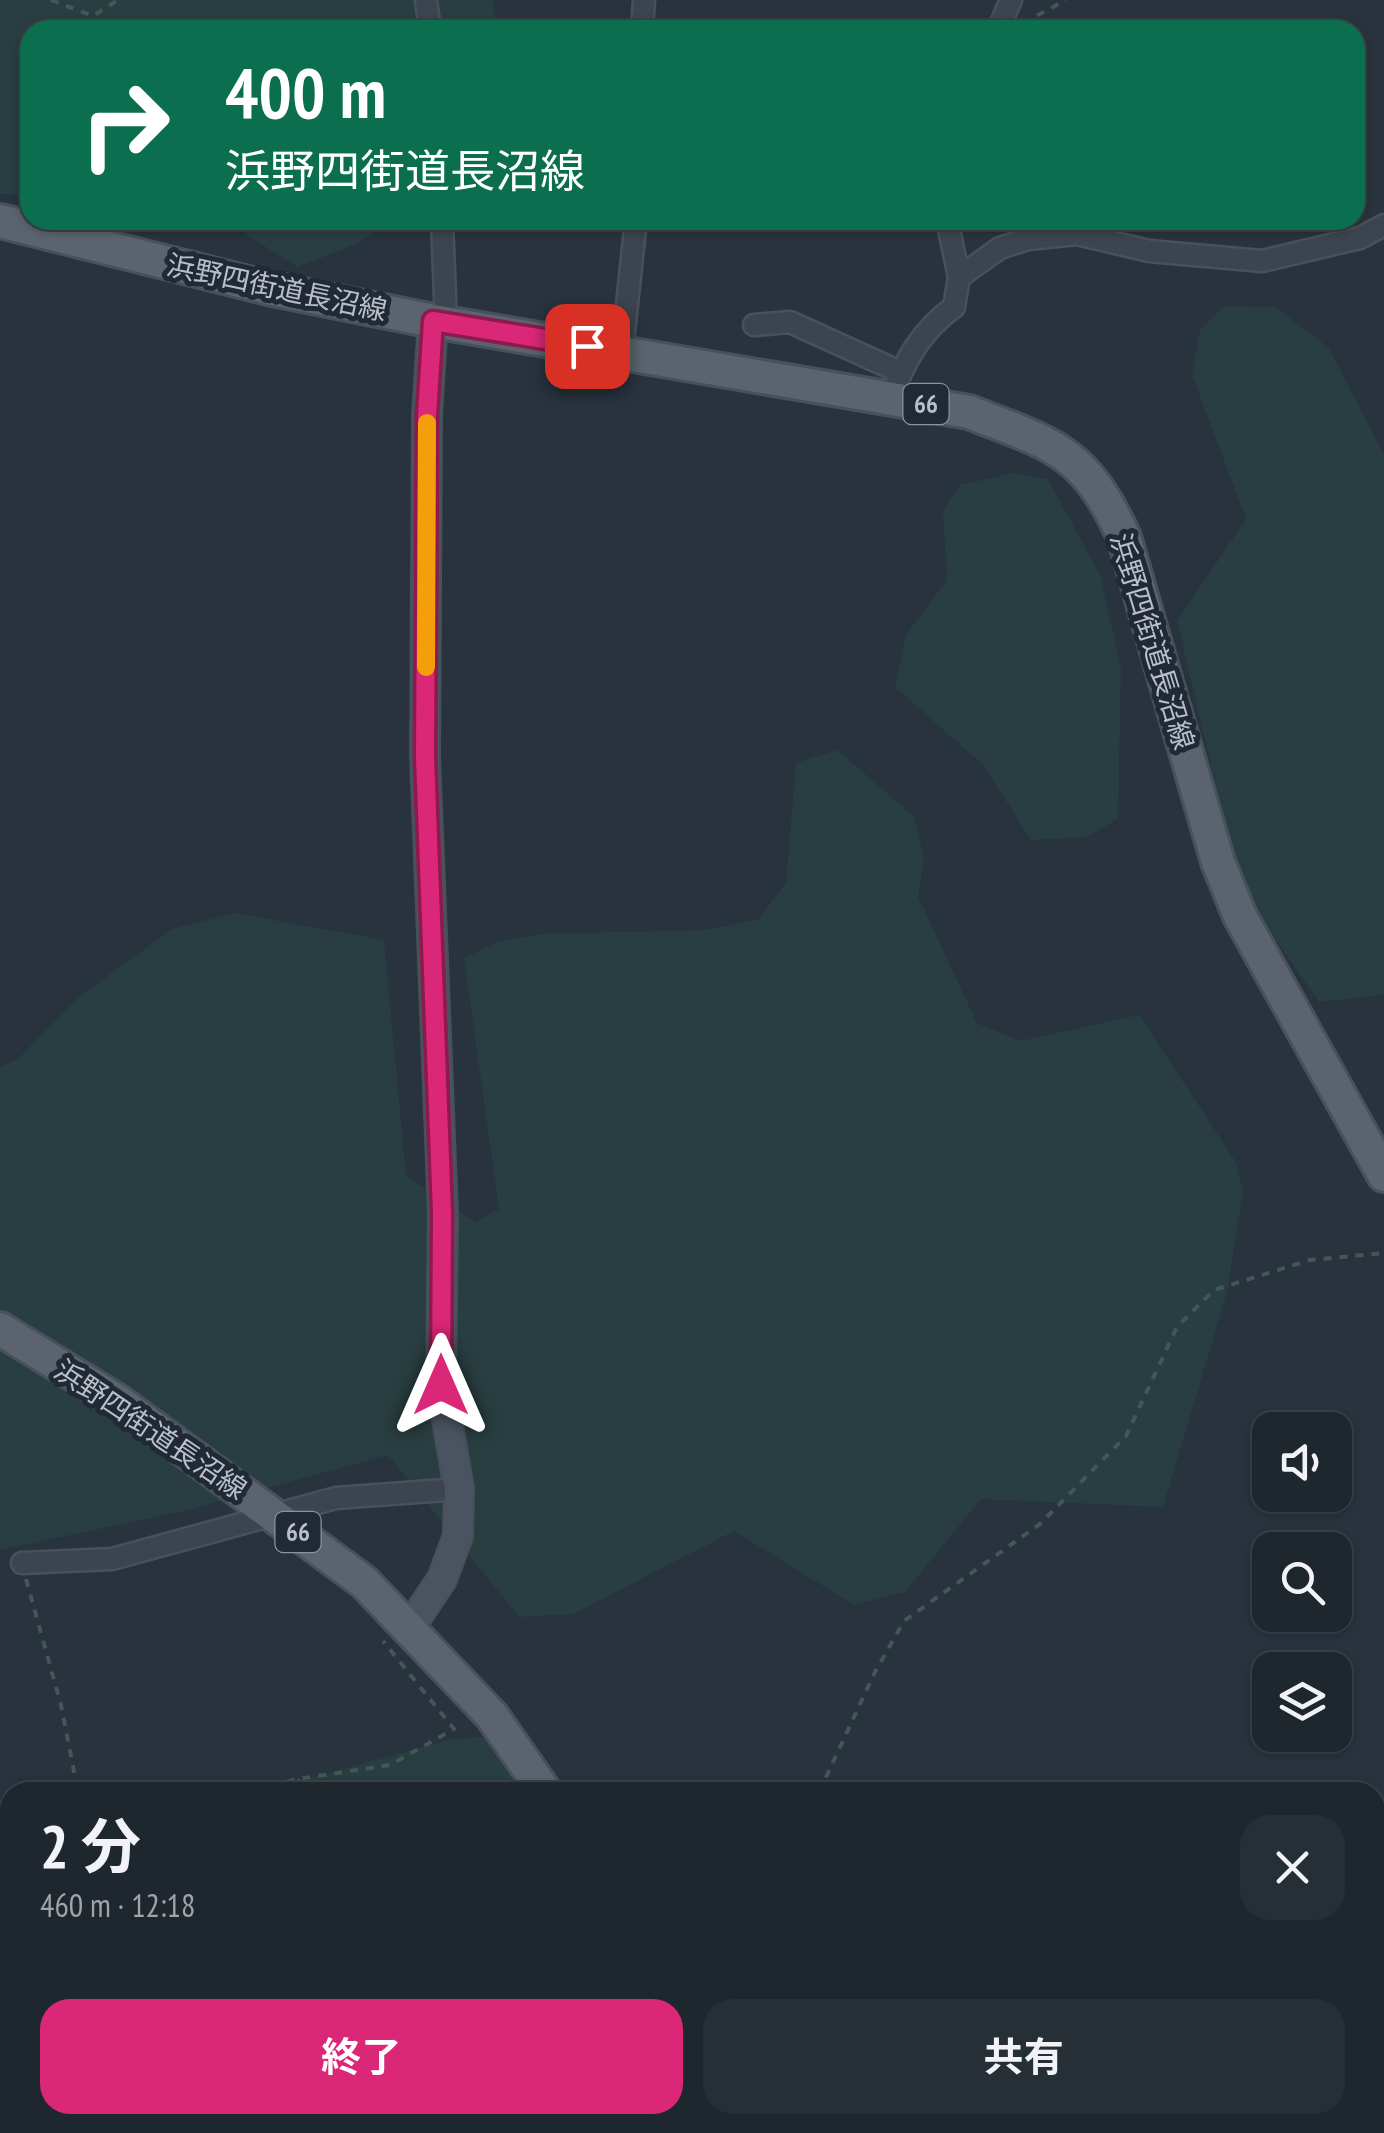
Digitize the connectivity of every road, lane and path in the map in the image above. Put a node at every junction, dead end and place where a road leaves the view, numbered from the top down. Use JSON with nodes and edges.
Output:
{"nodes":[{"id":1,"x":51,"y":0,"type":"edge"},
{"id":2,"x":118,"y":0,"type":"edge"},
{"id":3,"x":1066,"y":0,"type":"edge"},
{"id":4,"x":1029,"y":20,"type":"edge"},
{"id":5,"x":1384,"y":225,"type":"edge"},
{"id":6,"x":36,"y":230,"type":"edge"},
{"id":7,"x":442,"y":230,"type":"edge"},
{"id":8,"x":635,"y":230,"type":"edge"},
{"id":9,"x":950,"y":230,"type":"edge"},
{"id":10,"x":959,"y":277,"type":"junction"},
{"id":11,"x":439,"y":322,"type":"junction"},
{"id":12,"x":754,"y":325,"type":"dead end"},
{"id":13,"x":622,"y":351,"type":"junction"},
{"id":14,"x":895,"y":385,"type":"junction"},
{"id":15,"x":1384,"y":1175,"type":"edge"},
{"id":16,"x":1384,"y":1253,"type":"edge"},
{"id":17,"x":0,"y":1329,"type":"edge"},
{"id":18,"x":458,"y":1490,"type":"junction"},
{"id":19,"x":274,"y":1514,"type":"junction"},
{"id":20,"x":22,"y":1563,"type":"joint"},
{"id":21,"x":410,"y":1627,"type":"junction"},
{"id":22,"x":373,"y":1628,"type":"dead end"},
{"id":23,"x":298,"y":1779,"type":"junction"},
{"id":24,"x":76,"y":1782,"type":"edge"},
{"id":25,"x":285,"y":1782,"type":"edge"},
{"id":26,"x":299,"y":1782,"type":"edge"},
{"id":27,"x":538,"y":1782,"type":"edge"},
{"id":28,"x":824,"y":1782,"type":"edge"}],
"edges":[{"from":1,"to":2,"type":"path"},
{"from":3,"to":4,"type":"path"},
{"from":5,"to":10,"type":"street"},
{"from":6,"to":11,"type":"main road","name":"浜野四街道長沼線","number":"66"},
{"from":7,"to":11,"type":"street"},
{"from":8,"to":13,"type":"street"},
{"from":9,"to":10,"type":"street"},
{"from":10,"to":14,"type":"street"},
{"from":11,"to":13,"type":"main road","name":"浜野四街道長沼線","number":"66"},
{"from":11,"to":18,"type":"street"},
{"from":12,"to":14,"type":"street"},
{"from":13,"to":14,"type":"main road","name":"浜野四街道長沼線","number":"66"},
{"from":14,"to":15,"type":"main road","name":"浜野四街道長沼線","number":"66"},
{"from":16,"to":28,"type":"path"},
{"from":17,"to":19,"type":"main road","name":"浜野四街道長沼線","number":"66"},
{"from":18,"to":19,"type":"street"},
{"from":18,"to":21,"type":"street"},
{"from":19,"to":20,"type":"street"},
{"from":19,"to":21,"type":"main road","name":"浜野四街道長沼線","number":"66"},
{"from":20,"to":24,"type":"path"},
{"from":21,"to":27,"type":"main road","name":"浜野四街道長沼線","number":"66"},
{"from":22,"to":23,"type":"path"},
{"from":23,"to":25,"type":"path"},
{"from":23,"to":26,"type":"path"}]}
